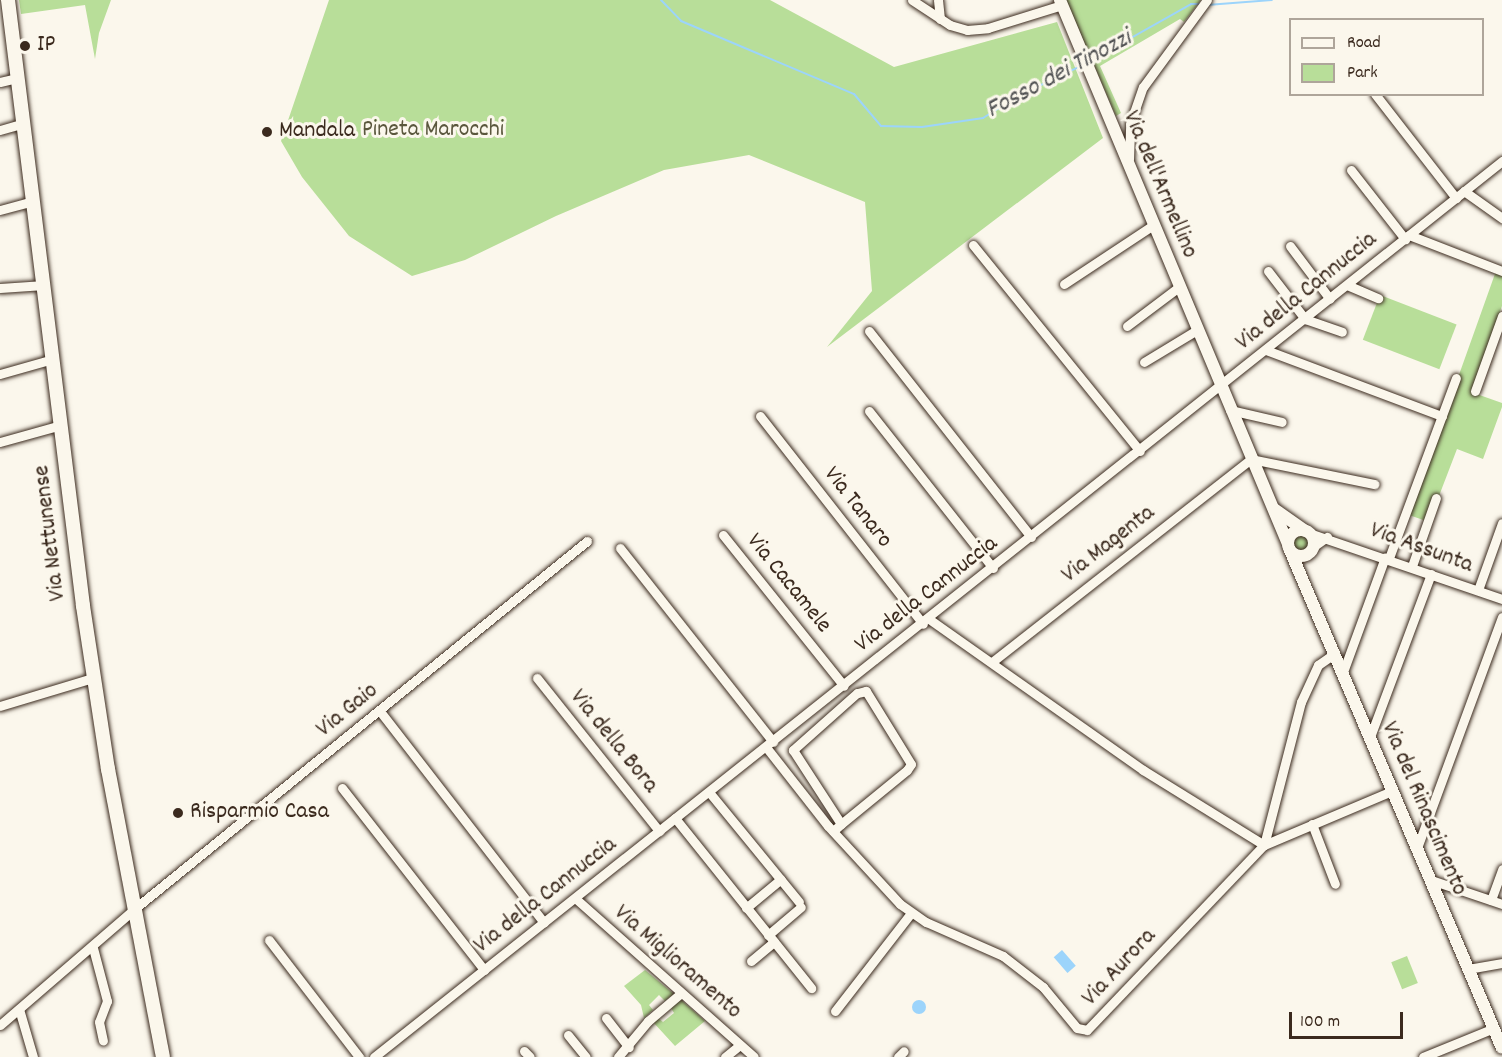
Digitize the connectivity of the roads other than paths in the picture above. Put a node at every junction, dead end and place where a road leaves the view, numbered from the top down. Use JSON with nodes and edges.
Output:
{"nodes":[{"id":1,"x":8,"y":0,"type":"edge"},
{"id":2,"x":912,"y":0,"type":"edge"},
{"id":3,"x":938,"y":0,"type":"edge"},
{"id":4,"x":1207,"y":0,"type":"edge"},
{"id":5,"x":1061,"y":2,"type":"edge"},
{"id":6,"x":939,"y":19,"type":"junction"},
{"id":7,"x":18,"y":78,"type":"junction"},
{"id":8,"x":0,"y":82,"type":"edge"},
{"id":9,"x":1377,"y":96,"type":"edge"},
{"id":10,"x":24,"y":123,"type":"junction"},
{"id":11,"x":0,"y":130,"type":"edge"},
{"id":12,"x":1502,"y":161,"type":"edge"},
{"id":13,"x":1129,"y":167,"type":"junction"},
{"id":14,"x":1351,"y":170,"type":"dead end"},
{"id":15,"x":1464,"y":191,"type":"junction"},
{"id":16,"x":1456,"y":198,"type":"junction"},
{"id":17,"x":34,"y":201,"type":"junction"},
{"id":18,"x":0,"y":210,"type":"edge"},
{"id":19,"x":1502,"y":218,"type":"edge"},
{"id":20,"x":1153,"y":225,"type":"junction"},
{"id":21,"x":1407,"y":237,"type":"junction"},
{"id":22,"x":973,"y":245,"type":"dead end"},
{"id":23,"x":1290,"y":246,"type":"dead end"},
{"id":24,"x":1502,"y":270,"type":"edge"},
{"id":25,"x":1268,"y":271,"type":"dead end"},
{"id":26,"x":1064,"y":284,"type":"dead end"},
{"id":27,"x":44,"y":285,"type":"junction"},
{"id":28,"x":1347,"y":285,"type":"junction"},
{"id":29,"x":1179,"y":287,"type":"junction"},
{"id":30,"x":0,"y":288,"type":"edge"},
{"id":31,"x":1378,"y":298,"type":"dead end"},
{"id":32,"x":1330,"y":299,"type":"junction"},
{"id":33,"x":1502,"y":316,"type":"edge"},
{"id":34,"x":1305,"y":318,"type":"junction"},
{"id":35,"x":1127,"y":326,"type":"dead end"},
{"id":36,"x":1197,"y":330,"type":"junction"},
{"id":37,"x":869,"y":331,"type":"dead end"},
{"id":38,"x":1342,"y":332,"type":"dead end"},
{"id":39,"x":1266,"y":350,"type":"junction"},
{"id":40,"x":53,"y":359,"type":"junction"},
{"id":41,"x":1144,"y":362,"type":"dead end"},
{"id":42,"x":0,"y":374,"type":"edge"},
{"id":43,"x":1456,"y":378,"type":"dead end"},
{"id":44,"x":1221,"y":387,"type":"junction"},
{"id":45,"x":1475,"y":391,"type":"dead end"},
{"id":46,"x":1230,"y":410,"type":"junction"},
{"id":47,"x":869,"y":411,"type":"dead end"},
{"id":48,"x":760,"y":416,"type":"dead end"},
{"id":49,"x":1442,"y":416,"type":"junction"},
{"id":50,"x":1282,"y":422,"type":"dead end"},
{"id":51,"x":61,"y":424,"type":"junction"},
{"id":52,"x":0,"y":442,"type":"edge"},
{"id":53,"x":1140,"y":451,"type":"junction"},
{"id":54,"x":1251,"y":459,"type":"junction"},
{"id":55,"x":1374,"y":484,"type":"dead end"},
{"id":56,"x":1436,"y":498,"type":"dead end"},
{"id":57,"x":1274,"y":508,"type":"junction"},
{"id":58,"x":1502,"y":523,"type":"edge"},
{"id":59,"x":1307,"y":532,"type":"junction"},
{"id":60,"x":723,"y":535,"type":"dead end"},
{"id":61,"x":1031,"y":537,"type":"junction"},
{"id":62,"x":1327,"y":537,"type":"junction"},
{"id":63,"x":587,"y":541,"type":"dead end"},
{"id":64,"x":1289,"y":546,"type":"junction"},
{"id":65,"x":620,"y":548,"type":"dead end"},
{"id":66,"x":1312,"y":549,"type":"junction"},
{"id":67,"x":1387,"y":558,"type":"junction"},
{"id":68,"x":1412,"y":566,"type":"junction"},
{"id":69,"x":993,"y":568,"type":"junction"},
{"id":70,"x":1431,"y":574,"type":"junction"},
{"id":71,"x":1305,"y":587,"type":"junction"},
{"id":72,"x":1478,"y":590,"type":"junction"},
{"id":73,"x":1502,"y":599,"type":"edge"},
{"id":74,"x":1502,"y":617,"type":"edge"},
{"id":75,"x":926,"y":621,"type":"junction"},
{"id":76,"x":1335,"y":653,"type":"junction"},
{"id":77,"x":992,"y":662,"type":"junction"},
{"id":78,"x":1343,"y":672,"type":"junction"},
{"id":79,"x":93,"y":678,"type":"junction"},
{"id":80,"x":537,"y":678,"type":"dead end"},
{"id":81,"x":844,"y":686,"type":"junction"},
{"id":82,"x":0,"y":706,"type":"edge"},
{"id":83,"x":379,"y":710,"type":"junction"},
{"id":84,"x":1370,"y":737,"type":"junction"},
{"id":85,"x":769,"y":744,"type":"junction"},
{"id":86,"x":342,"y":788,"type":"dead end"},
{"id":87,"x":1392,"y":791,"type":"junction"},
{"id":88,"x":709,"y":792,"type":"junction"},
{"id":89,"x":675,"y":818,"type":"junction"},
{"id":90,"x":841,"y":824,"type":"junction"},
{"id":91,"x":1312,"y":824,"type":"junction"},
{"id":92,"x":659,"y":831,"type":"junction"},
{"id":93,"x":833,"y":831,"type":"junction"},
{"id":94,"x":1264,"y":845,"type":"junction"},
{"id":95,"x":1417,"y":848,"type":"junction"},
{"id":96,"x":1502,"y":869,"type":"edge"},
{"id":97,"x":781,"y":879,"type":"junction"},
{"id":98,"x":1431,"y":880,"type":"junction"},
{"id":99,"x":1335,"y":884,"type":"dead end"},
{"id":100,"x":574,"y":898,"type":"junction"},
{"id":101,"x":1491,"y":900,"type":"junction"},
{"id":102,"x":1502,"y":904,"type":"edge"},
{"id":103,"x":747,"y":908,"type":"junction"},
{"id":104,"x":133,"y":910,"type":"junction"},
{"id":105,"x":912,"y":913,"type":"junction"},
{"id":106,"x":544,"y":922,"type":"junction"},
{"id":107,"x":771,"y":939,"type":"junction"},
{"id":108,"x":269,"y":940,"type":"dead end"},
{"id":109,"x":93,"y":948,"type":"junction"},
{"id":110,"x":751,"y":961,"type":"dead end"},
{"id":111,"x":1502,"y":963,"type":"edge"},
{"id":112,"x":1468,"y":969,"type":"junction"},
{"id":113,"x":484,"y":970,"type":"junction"},
{"id":114,"x":811,"y":988,"type":"dead end"},
{"id":115,"x":680,"y":994,"type":"junction"},
{"id":116,"x":19,"y":1009,"type":"junction"},
{"id":117,"x":835,"y":1011,"type":"dead end"},
{"id":118,"x":606,"y":1018,"type":"dead end"},
{"id":119,"x":0,"y":1025,"type":"edge"},
{"id":120,"x":1494,"y":1028,"type":"junction"},
{"id":121,"x":568,"y":1035,"type":"dead end"},
{"id":122,"x":103,"y":1041,"type":"dead end"},
{"id":123,"x":740,"y":1045,"type":"junction"},
{"id":124,"x":629,"y":1047,"type":"junction"},
{"id":125,"x":1502,"y":1048,"type":"edge"},
{"id":126,"x":377,"y":1056,"type":"edge"},
{"id":127,"x":33,"y":1057,"type":"edge"},
{"id":128,"x":163,"y":1057,"type":"edge"},
{"id":129,"x":359,"y":1057,"type":"edge"},
{"id":130,"x":586,"y":1057,"type":"edge"},
{"id":131,"x":618,"y":1057,"type":"edge"},
{"id":132,"x":725,"y":1057,"type":"edge"},
{"id":133,"x":754,"y":1057,"type":"edge"},
{"id":134,"x":1423,"y":1057,"type":"edge"}],
"edges":[{"from":1,"to":7,"type":"main road","name":"Via Nettunense"},
{"from":2,"to":6,"type":"street"},
{"from":3,"to":6,"type":"street"},
{"from":4,"to":13,"type":"street"},
{"from":5,"to":6,"type":"street"},
{"from":5,"to":13,"type":"street","name":"Via dell'Armellino"},
{"from":7,"to":8,"type":"street"},
{"from":7,"to":10,"type":"main road","name":"Via Nettunense"},
{"from":9,"to":16,"type":"street"},
{"from":10,"to":11,"type":"street"},
{"from":10,"to":17,"type":"main road","name":"Via Nettunense"},
{"from":12,"to":15,"type":"street","name":"Via della Cannuccia"},
{"from":13,"to":20,"type":"street","name":"Via dell'Armellino"},
{"from":14,"to":21,"type":"street"},
{"from":15,"to":16,"type":"street","name":"Via della Cannuccia"},
{"from":15,"to":19,"type":"street"},
{"from":16,"to":21,"type":"street","name":"Via della Cannuccia"},
{"from":17,"to":18,"type":"street"},
{"from":17,"to":27,"type":"main road","name":"Via Nettunense"},
{"from":20,"to":26,"type":"street"},
{"from":20,"to":29,"type":"street","name":"Via dell'Armellino"},
{"from":21,"to":24,"type":"street"},
{"from":21,"to":28,"type":"street","name":"Via della Cannuccia"},
{"from":22,"to":53,"type":"street"},
{"from":23,"to":32,"type":"street"},
{"from":25,"to":34,"type":"street"},
{"from":27,"to":30,"type":"street"},
{"from":27,"to":40,"type":"main road","name":"Via Nettunense"},
{"from":28,"to":31,"type":"street"},
{"from":28,"to":32,"type":"street","name":"Via della Cannuccia"},
{"from":29,"to":35,"type":"street"},
{"from":29,"to":36,"type":"street","name":"Via dell'Armellino"},
{"from":32,"to":34,"type":"street","name":"Via della Cannuccia"},
{"from":33,"to":45,"type":"street"},
{"from":34,"to":38,"type":"street"},
{"from":34,"to":39,"type":"street","name":"Via della Cannuccia"},
{"from":36,"to":41,"type":"street"},
{"from":36,"to":44,"type":"street","name":"Via dell'Armellino"},
{"from":37,"to":61,"type":"street"},
{"from":39,"to":44,"type":"street","name":"Via della Cannuccia"},
{"from":39,"to":49,"type":"street"},
{"from":40,"to":42,"type":"street"},
{"from":40,"to":51,"type":"main road","name":"Via Nettunense"},
{"from":43,"to":49,"type":"street"},
{"from":44,"to":46,"type":"street","name":"Via del Rinascimento"},
{"from":44,"to":53,"type":"street","name":"Via della Cannuccia"},
{"from":46,"to":50,"type":"street"},
{"from":46,"to":54,"type":"street","name":"Via del Rinascimento"},
{"from":47,"to":69,"type":"street"},
{"from":48,"to":75,"type":"street","name":"Via Tanaro"},
{"from":49,"to":67,"type":"street"},
{"from":51,"to":52,"type":"street"},
{"from":51,"to":79,"type":"main road","name":"Via Nettunense"},
{"from":53,"to":61,"type":"street","name":"Via della Cannuccia"},
{"from":54,"to":55,"type":"street"},
{"from":54,"to":57,"type":"street","name":"Via del Rinascimento"},
{"from":54,"to":77,"type":"street","name":"Via Magenta"},
{"from":56,"to":68,"type":"street"},
{"from":57,"to":59,"type":"street","name":"Via del Rinascimento"},
{"from":57,"to":64,"type":"street","name":"Via del Rinascimento"},
{"from":58,"to":72,"type":"street"},
{"from":59,"to":62,"type":"street","name":"Via Assunta"},
{"from":59,"to":64,"type":"street"},
{"from":59,"to":66,"type":"street"},
{"from":60,"to":81,"type":"street","name":"Via Cacamele"},
{"from":61,"to":69,"type":"street","name":"Via della Cannuccia"},
{"from":62,"to":66,"type":"street"},
{"from":62,"to":67,"type":"street","name":"Via Assunta"},
{"from":63,"to":83,"type":"street","name":"Via Gaio"},
{"from":64,"to":66,"type":"street"},
{"from":64,"to":71,"type":"street","name":"Via del Rinascimento"},
{"from":65,"to":85,"type":"street","name":"Via Aurora"},
{"from":66,"to":71,"type":"street"},
{"from":67,"to":68,"type":"street","name":"Via Assunta"},
{"from":67,"to":78,"type":"street"},
{"from":68,"to":70,"type":"street","name":"Via Assunta"},
{"from":69,"to":75,"type":"street","name":"Via della Cannuccia"},
{"from":70,"to":72,"type":"street","name":"Via Assunta"},
{"from":70,"to":84,"type":"street"},
{"from":71,"to":76,"type":"street","name":"Via del Rinascimento"},
{"from":72,"to":73,"type":"street","name":"Via Assunta"},
{"from":74,"to":95,"type":"street"},
{"from":75,"to":77,"type":"street"},
{"from":75,"to":81,"type":"street","name":"Via della Cannuccia"},
{"from":76,"to":78,"type":"street","name":"Via del Rinascimento"},
{"from":76,"to":94,"type":"street","name":"Via Aurora"},
{"from":77,"to":94,"type":"street"},
{"from":78,"to":84,"type":"street","name":"Via del Rinascimento"},
{"from":79,"to":82,"type":"street"},
{"from":79,"to":104,"type":"main road","name":"Via Nettunense"},
{"from":80,"to":92,"type":"street","name":"Via della Bora"},
{"from":81,"to":85,"type":"street","name":"Via della Cannuccia"},
{"from":83,"to":104,"type":"street","name":"Via Gaio"},
{"from":83,"to":106,"type":"street"},
{"from":84,"to":87,"type":"street","name":"Via del Rinascimento"},
{"from":85,"to":88,"type":"street","name":"Via della Cannuccia"},
{"from":85,"to":93,"type":"street","name":"Via Aurora"},
{"from":86,"to":113,"type":"street"},
{"from":87,"to":91,"type":"street"},
{"from":87,"to":95,"type":"street","name":"Via del Rinascimento"},
{"from":88,"to":89,"type":"street","name":"Via della Cannuccia"},
{"from":88,"to":97,"type":"street"},
{"from":89,"to":92,"type":"street","name":"Via della Cannuccia"},
{"from":89,"to":103,"type":"street"},
{"from":90,"to":90,"type":"street"},
{"from":90,"to":93,"type":"street"},
{"from":91,"to":94,"type":"street"},
{"from":91,"to":99,"type":"street"},
{"from":92,"to":100,"type":"street","name":"Via della Cannuccia"},
{"from":93,"to":105,"type":"street","name":"Via Aurora"},
{"from":94,"to":105,"type":"street","name":"Via Aurora"},
{"from":95,"to":98,"type":"street","name":"Via del Rinascimento"},
{"from":96,"to":101,"type":"street"},
{"from":97,"to":103,"type":"street"},
{"from":97,"to":107,"type":"street"},
{"from":98,"to":101,"type":"street"},
{"from":98,"to":112,"type":"street","name":"Via del Rinascimento"},
{"from":100,"to":106,"type":"street","name":"Via della Cannuccia"},
{"from":100,"to":115,"type":"street","name":"Via Miglioramento"},
{"from":101,"to":102,"type":"street"},
{"from":103,"to":107,"type":"street"},
{"from":104,"to":109,"type":"street","name":"Via Gaio"},
{"from":104,"to":128,"type":"main road","name":"Via Nettunense"},
{"from":105,"to":117,"type":"street"},
{"from":106,"to":113,"type":"street","name":"Via della Cannuccia"},
{"from":107,"to":110,"type":"street"},
{"from":107,"to":114,"type":"street"},
{"from":108,"to":129,"type":"street"},
{"from":109,"to":116,"type":"street","name":"Via Gaio"},
{"from":109,"to":122,"type":"street"},
{"from":111,"to":112,"type":"street"},
{"from":112,"to":120,"type":"street","name":"Via del Rinascimento"},
{"from":113,"to":126,"type":"street","name":"Via della Cannuccia"},
{"from":115,"to":123,"type":"street","name":"Via Miglioramento"},
{"from":115,"to":124,"type":"street"},
{"from":116,"to":119,"type":"street","name":"Via Gaio"},
{"from":116,"to":127,"type":"street"},
{"from":118,"to":124,"type":"street"},
{"from":120,"to":125,"type":"street","name":"Via del Rinascimento"},
{"from":120,"to":134,"type":"street"},
{"from":121,"to":130,"type":"street"},
{"from":123,"to":132,"type":"street"},
{"from":123,"to":133,"type":"street","name":"Via Miglioramento"},
{"from":124,"to":131,"type":"street"}]}
